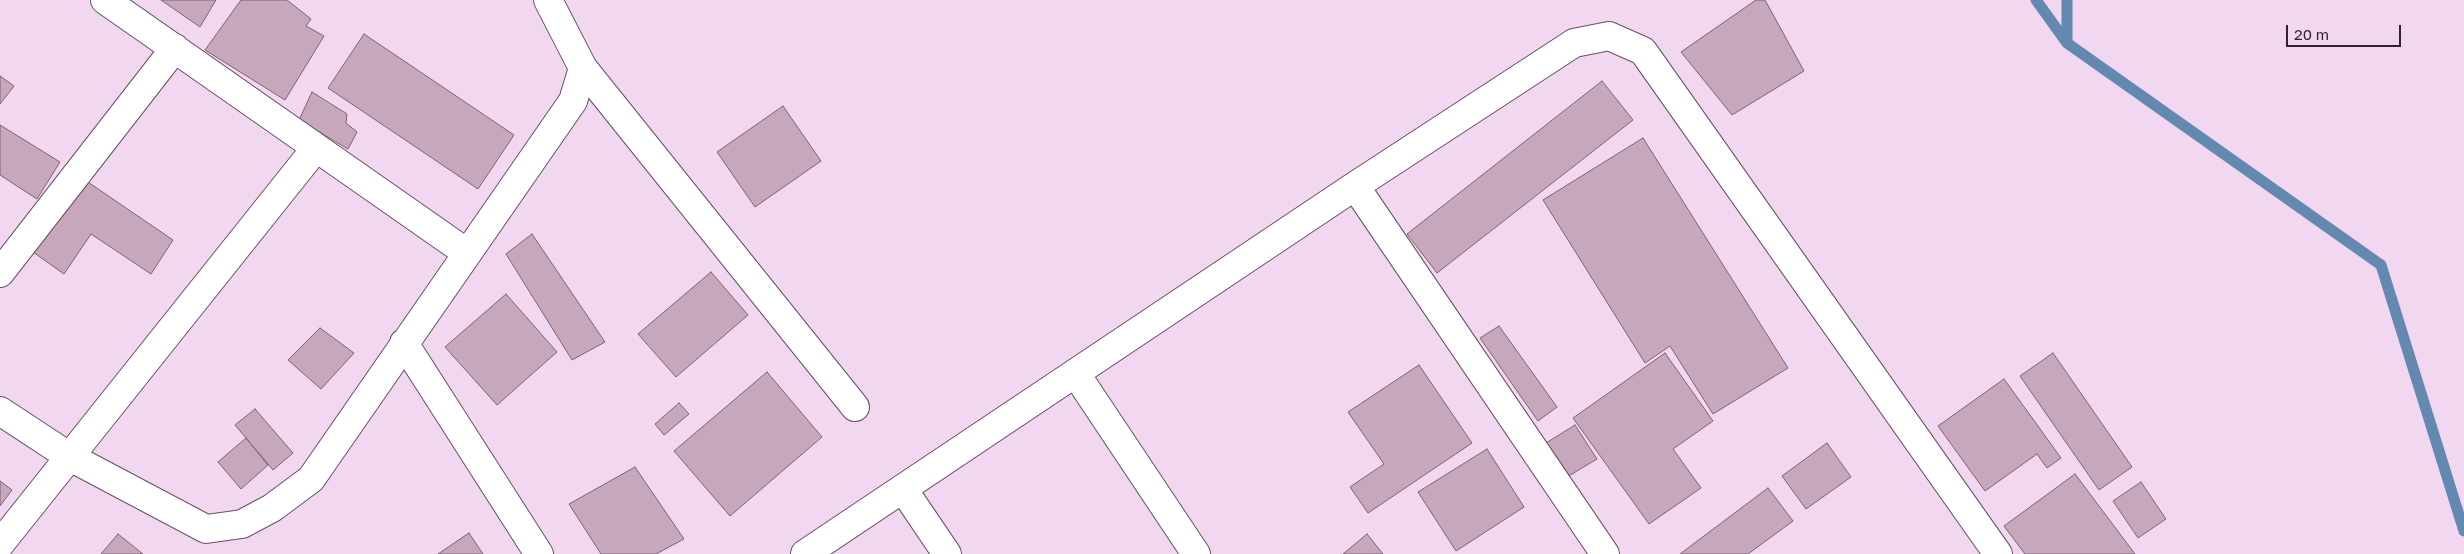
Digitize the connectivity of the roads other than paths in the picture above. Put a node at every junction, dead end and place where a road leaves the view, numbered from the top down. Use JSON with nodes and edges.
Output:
{"nodes":[{"id":1,"x":105,"y":0,"type":"edge"},
{"id":2,"x":548,"y":0,"type":"edge"},
{"id":3,"x":175,"y":48,"type":"junction"},
{"id":4,"x":583,"y":68,"type":"junction"},
{"id":5,"x":313,"y":145,"type":"junction"},
{"id":6,"x":1355,"y":186,"type":"junction"},
{"id":7,"x":467,"y":253,"type":"junction"},
{"id":8,"x":0,"y":273,"type":"edge"},
{"id":9,"x":404,"y":344,"type":"junction"},
{"id":10,"x":1076,"y":374,"type":"junction"},
{"id":11,"x":855,"y":407,"type":"dead end"},
{"id":12,"x":0,"y":410,"type":"edge"},
{"id":13,"x":70,"y":457,"type":"junction"},
{"id":14,"x":903,"y":489,"type":"junction"},
{"id":15,"x":0,"y":544,"type":"edge"},
{"id":16,"x":539,"y":554,"type":"edge"},
{"id":17,"x":805,"y":554,"type":"edge"},
{"id":18,"x":947,"y":554,"type":"edge"},
{"id":19,"x":1196,"y":554,"type":"edge"},
{"id":20,"x":1605,"y":554,"type":"edge"},
{"id":21,"x":1998,"y":554,"type":"edge"}],
"edges":[{"from":1,"to":3,"type":"street"},
{"from":2,"to":4,"type":"street"},
{"from":3,"to":5,"type":"street"},
{"from":3,"to":8,"type":"street"},
{"from":4,"to":7,"type":"street"},
{"from":4,"to":11,"type":"street"},
{"from":5,"to":7,"type":"street"},
{"from":5,"to":13,"type":"street"},
{"from":6,"to":10,"type":"street"},
{"from":6,"to":20,"type":"street"},
{"from":6,"to":21,"type":"street"},
{"from":7,"to":9,"type":"street"},
{"from":9,"to":13,"type":"street"},
{"from":9,"to":16,"type":"street"},
{"from":10,"to":14,"type":"street"},
{"from":10,"to":19,"type":"street"},
{"from":12,"to":13,"type":"street"},
{"from":13,"to":15,"type":"street"},
{"from":14,"to":17,"type":"street"},
{"from":14,"to":18,"type":"street"}]}
